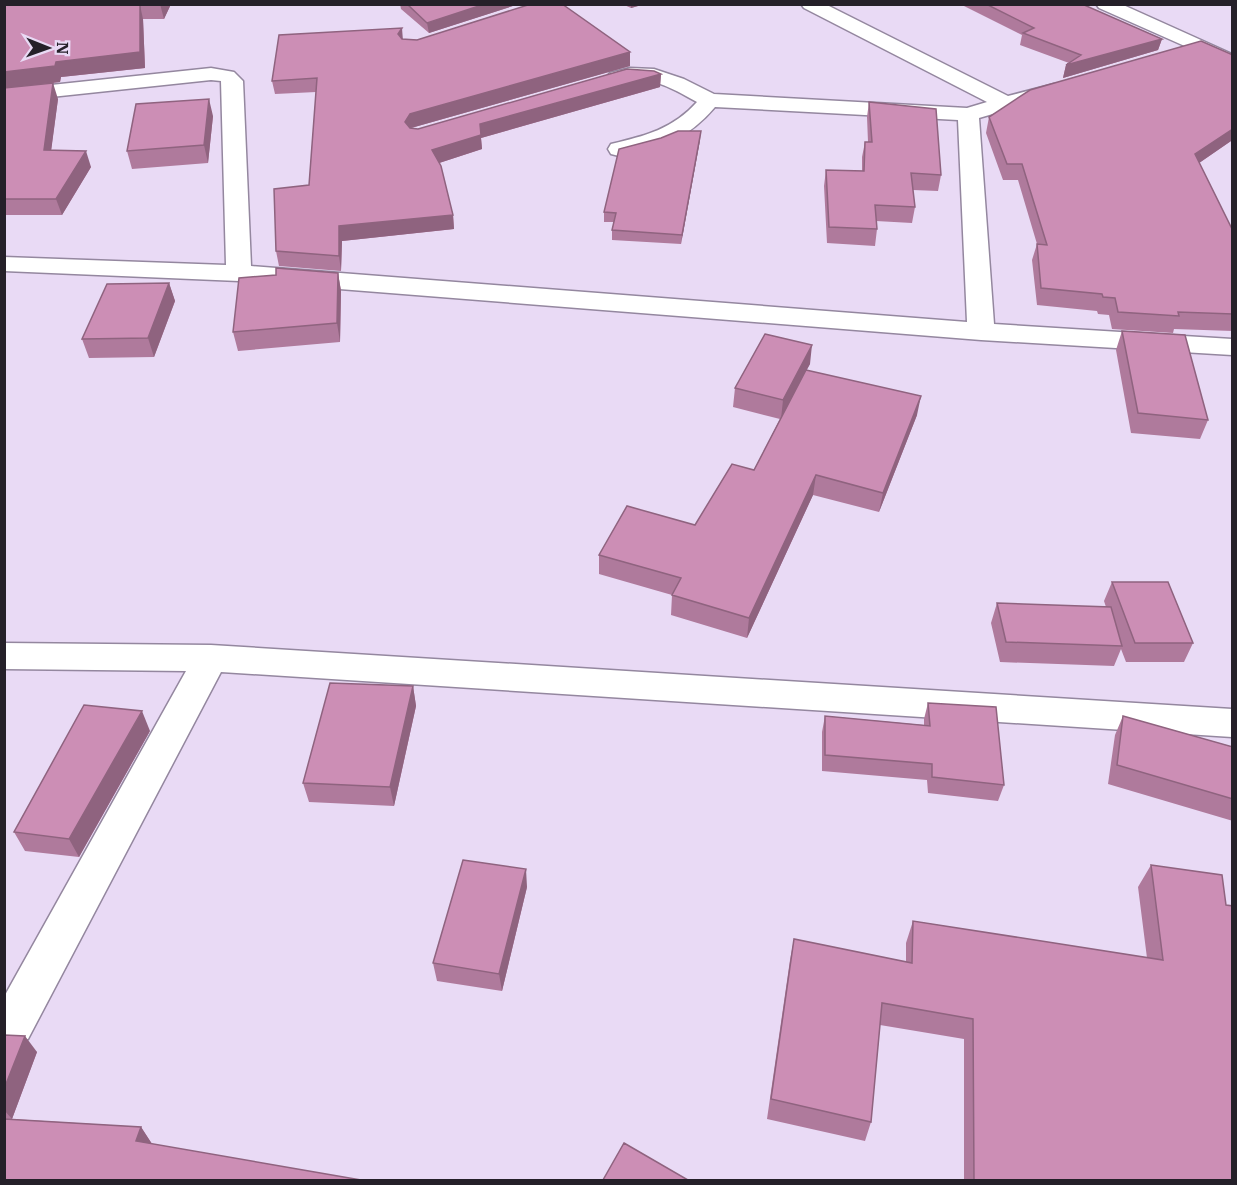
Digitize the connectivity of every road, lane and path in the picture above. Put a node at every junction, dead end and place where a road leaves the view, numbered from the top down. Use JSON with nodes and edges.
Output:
{"nodes":[{"id":1,"x":810,"y":4,"type":"edge"},
{"id":2,"x":1105,"y":4,"type":"edge"},
{"id":3,"x":1156,"y":4,"type":"edge"},
{"id":4,"x":1131,"y":18,"type":"junction"},
{"id":5,"x":1198,"y":47,"type":"junction"},
{"id":6,"x":1177,"y":54,"type":"edge"},
{"id":7,"x":1233,"y":61,"type":"edge"},
{"id":8,"x":603,"y":81,"type":"edge"},
{"id":9,"x":1069,"y":85,"type":"edge"},
{"id":10,"x":4,"y":96,"type":"edge"},
{"id":11,"x":710,"y":100,"type":"junction"},
{"id":12,"x":1007,"y":104,"type":"junction"},
{"id":13,"x":968,"y":114,"type":"junction"},
{"id":14,"x":619,"y":149,"type":"edge"},
{"id":15,"x":4,"y":264,"type":"edge"},
{"id":16,"x":239,"y":273,"type":"junction"},
{"id":17,"x":981,"y":332,"type":"junction"},
{"id":18,"x":1233,"y":347,"type":"edge"},
{"id":19,"x":4,"y":656,"type":"edge"},
{"id":20,"x":211,"y":658,"type":"junction"},
{"id":21,"x":1233,"y":723,"type":"edge"},
{"id":22,"x":13,"y":1024,"type":"dead end"}],
"edges":[{"from":1,"to":12,"type":"street"},
{"from":2,"to":4,"type":"street"},
{"from":3,"to":4,"type":"street"},
{"from":4,"to":5,"type":"street"},
{"from":5,"to":6,"type":"street"},
{"from":5,"to":7,"type":"street"},
{"from":8,"to":11,"type":"street"},
{"from":9,"to":12,"type":"street"},
{"from":10,"to":16,"type":"street"},
{"from":11,"to":13,"type":"street"},
{"from":11,"to":14,"type":"street"},
{"from":12,"to":13,"type":"street"},
{"from":13,"to":17,"type":"street"},
{"from":15,"to":16,"type":"street"},
{"from":16,"to":17,"type":"street"},
{"from":17,"to":18,"type":"street"},
{"from":19,"to":20,"type":"street"},
{"from":20,"to":21,"type":"street"},
{"from":20,"to":22,"type":"street"}]}
